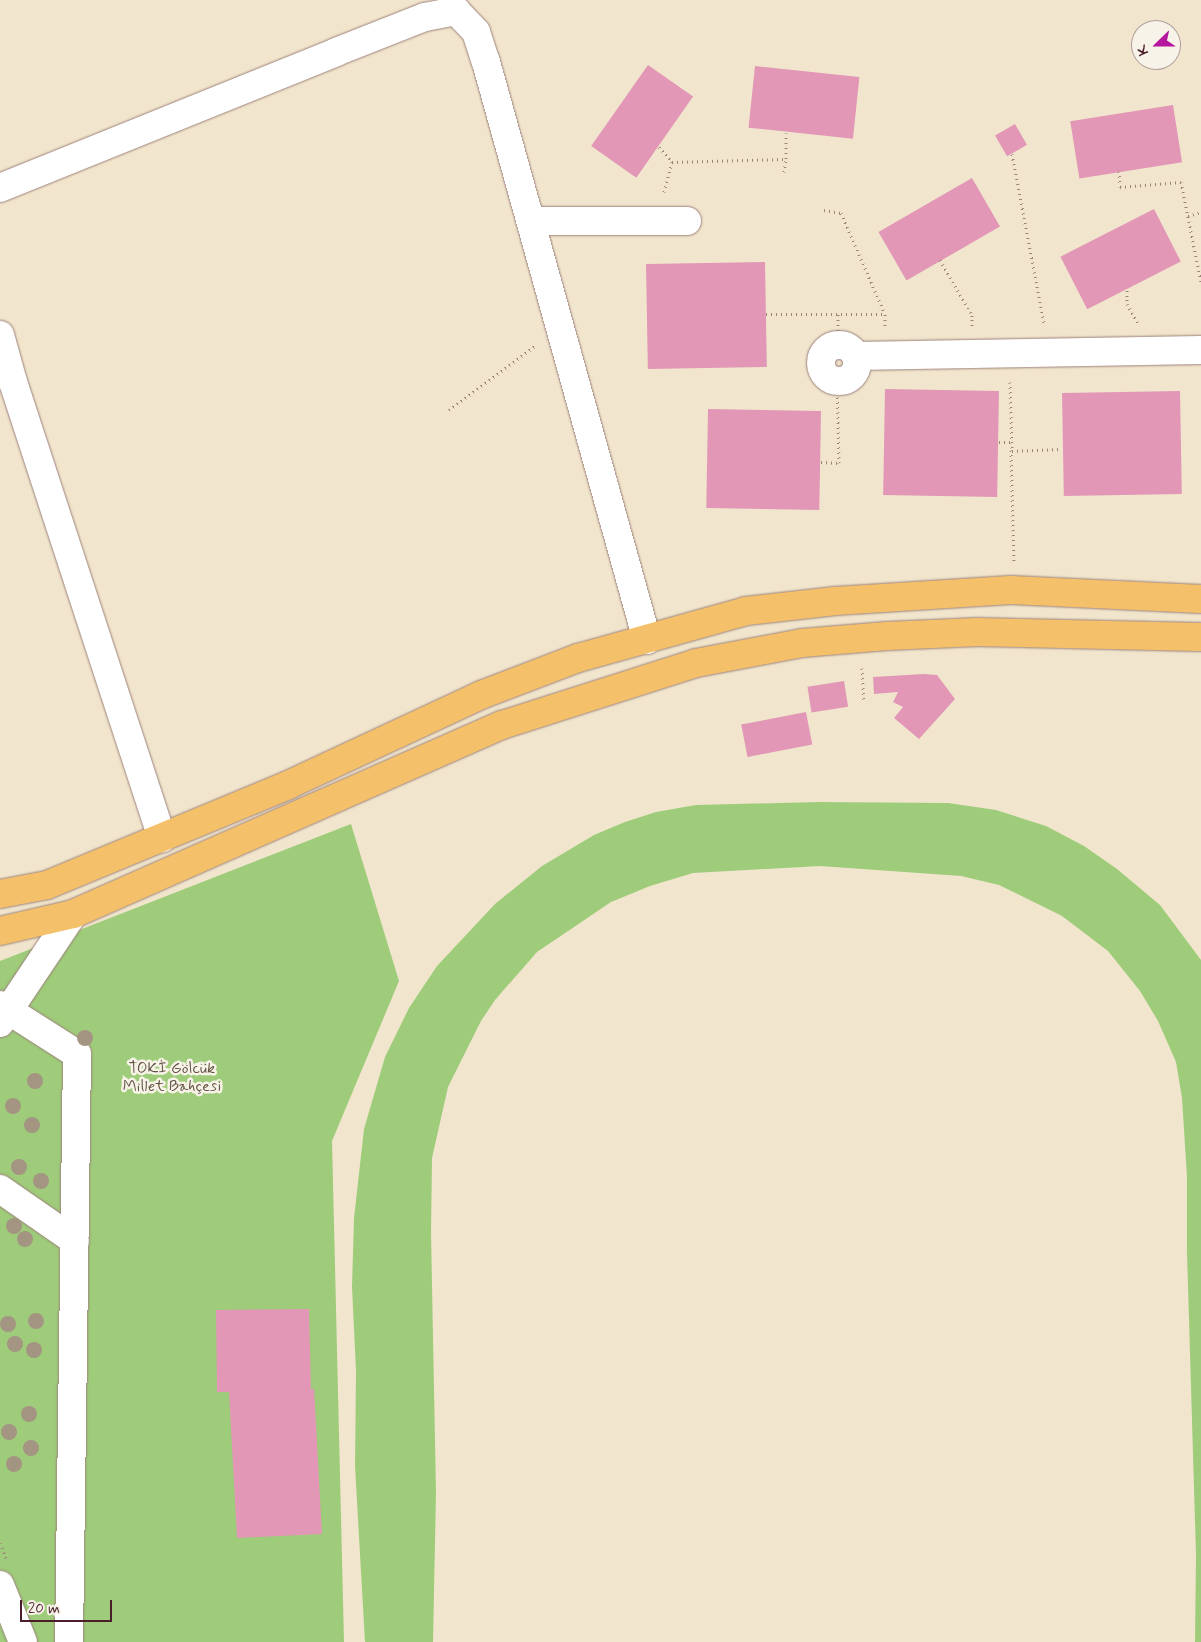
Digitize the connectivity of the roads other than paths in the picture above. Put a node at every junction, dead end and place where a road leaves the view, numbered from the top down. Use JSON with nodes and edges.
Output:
{"nodes":[{"id":1,"x":0,"y":188,"type":"edge"},
{"id":2,"x":531,"y":221,"type":"junction"},
{"id":3,"x":686,"y":222,"type":"dead end"},
{"id":4,"x":0,"y":335,"type":"edge"},
{"id":5,"x":1201,"y":350,"type":"edge"},
{"id":6,"x":838,"y":381,"type":"road end"},
{"id":7,"x":1201,"y":599,"type":"edge"},
{"id":8,"x":1201,"y":637,"type":"edge"},
{"id":9,"x":648,"y":640,"type":"junction"},
{"id":10,"x":162,"y":838,"type":"junction"},
{"id":11,"x":0,"y":894,"type":"edge"},
{"id":12,"x":73,"y":914,"type":"junction"},
{"id":13,"x":0,"y":931,"type":"edge"},
{"id":14,"x":3,"y":1012,"type":"edge"},
{"id":15,"x":0,"y":1189,"type":"edge"},
{"id":16,"x":75,"y":1241,"type":"junction"},
{"id":17,"x":0,"y":1585,"type":"edge"},
{"id":18,"x":23,"y":1642,"type":"edge"},
{"id":19,"x":69,"y":1642,"type":"edge"}],
"edges":[{"from":1,"to":2,"type":"street"},
{"from":2,"to":3,"type":"street"},
{"from":2,"to":9,"type":"street"},
{"from":4,"to":10,"type":"street"},
{"from":5,"to":6,"type":"street"},
{"from":7,"to":9,"type":"main road"},
{"from":8,"to":12,"type":"main road"},
{"from":9,"to":10,"type":"main road"},
{"from":10,"to":11,"type":"main road"},
{"from":12,"to":13,"type":"main road"},
{"from":12,"to":14,"type":"street"},
{"from":14,"to":16,"type":"street"},
{"from":15,"to":16,"type":"street"},
{"from":16,"to":19,"type":"street"},
{"from":17,"to":18,"type":"street"}]}
